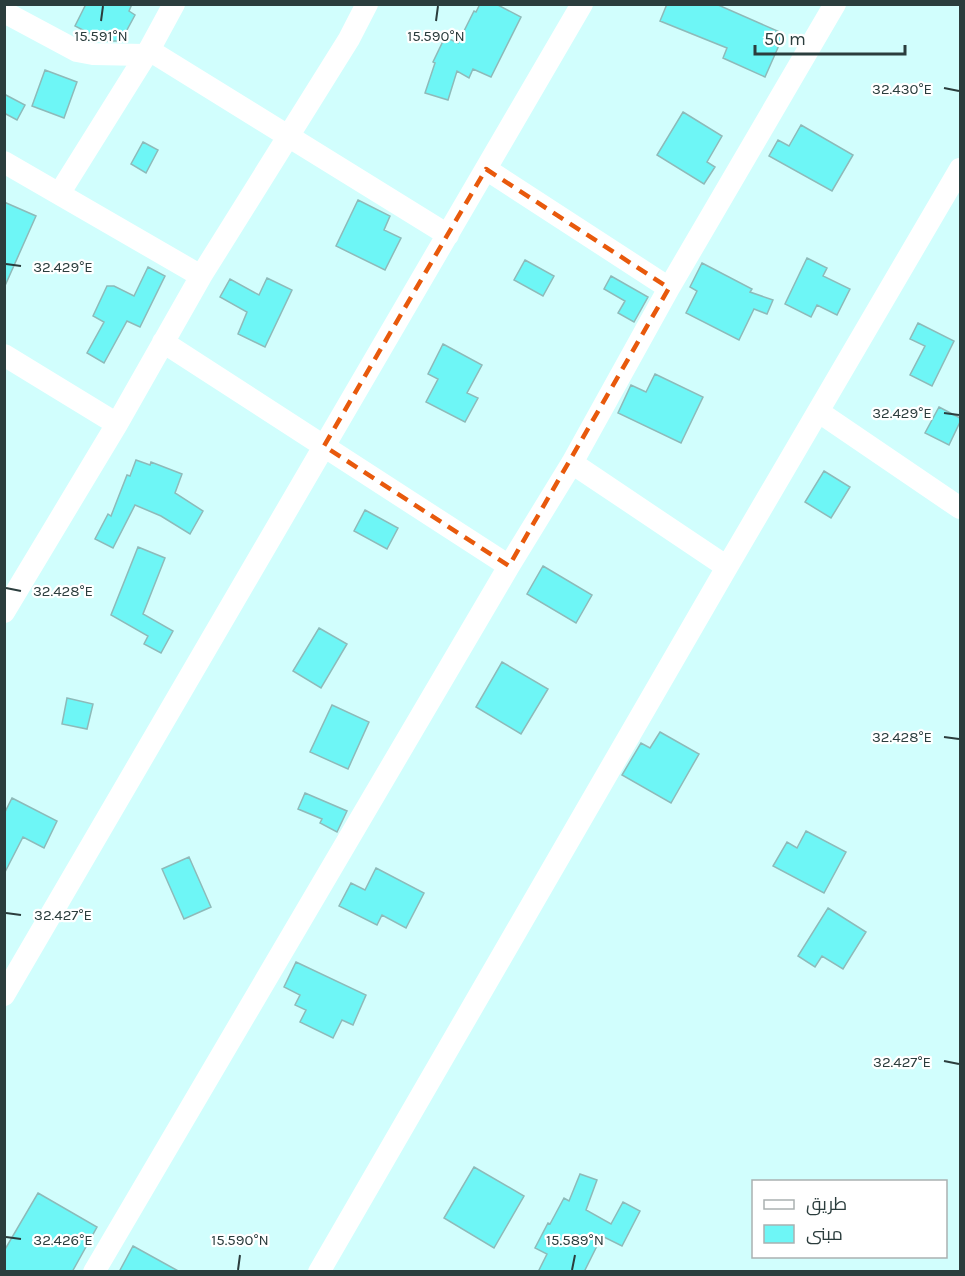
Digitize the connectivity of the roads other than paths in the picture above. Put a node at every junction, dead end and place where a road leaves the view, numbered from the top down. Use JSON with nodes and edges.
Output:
{"nodes":[{"id":1,"x":174,"y":4,"type":"edge"},
{"id":2,"x":367,"y":4,"type":"edge"},
{"id":3,"x":582,"y":4,"type":"edge"},
{"id":4,"x":835,"y":4,"type":"edge"},
{"id":5,"x":4,"y":12,"type":"edge"},
{"id":6,"x":147,"y":53,"type":"junction"},
{"id":7,"x":289,"y":136,"type":"junction"},
{"id":8,"x":4,"y":162,"type":"edge"},
{"id":9,"x":960,"y":169,"type":"edge"},
{"id":10,"x":486,"y":170,"type":"junction"},
{"id":11,"x":59,"y":194,"type":"junction"},
{"id":12,"x":448,"y":235,"type":"junction"},
{"id":13,"x":201,"y":276,"type":"junction"},
{"id":14,"x":669,"y":288,"type":"junction"},
{"id":15,"x":163,"y":342,"type":"junction"},
{"id":16,"x":4,"y":355,"type":"edge"},
{"id":17,"x":819,"y":412,"type":"junction"},
{"id":18,"x":117,"y":424,"type":"junction"},
{"id":19,"x":324,"y":446,"type":"junction"},
{"id":20,"x":572,"y":463,"type":"junction"},
{"id":21,"x":960,"y":508,"type":"edge"},
{"id":22,"x":509,"y":566,"type":"junction"},
{"id":23,"x":727,"y":567,"type":"junction"},
{"id":24,"x":4,"y":612,"type":"edge"},
{"id":25,"x":4,"y":995,"type":"edge"},
{"id":26,"x":94,"y":1272,"type":"edge"},
{"id":27,"x":319,"y":1272,"type":"edge"}],
"edges":[{"from":1,"to":6,"type":"street"},
{"from":2,"to":7,"type":"street"},
{"from":3,"to":10,"type":"street"},
{"from":4,"to":14,"type":"street"},
{"from":5,"to":6,"type":"street"},
{"from":6,"to":7,"type":"street"},
{"from":6,"to":11,"type":"street"},
{"from":7,"to":12,"type":"street"},
{"from":7,"to":13,"type":"street"},
{"from":8,"to":11,"type":"street"},
{"from":9,"to":17,"type":"street"},
{"from":10,"to":12,"type":"street"},
{"from":10,"to":14,"type":"street"},
{"from":11,"to":13,"type":"street"},
{"from":12,"to":19,"type":"street"},
{"from":13,"to":15,"type":"street"},
{"from":14,"to":20,"type":"street"},
{"from":15,"to":18,"type":"street"},
{"from":15,"to":19,"type":"street"},
{"from":16,"to":18,"type":"street"},
{"from":17,"to":21,"type":"street"},
{"from":17,"to":23,"type":"street"},
{"from":18,"to":24,"type":"street"},
{"from":19,"to":22,"type":"street"},
{"from":19,"to":25,"type":"street"},
{"from":20,"to":22,"type":"street"},
{"from":20,"to":23,"type":"street"},
{"from":22,"to":26,"type":"street"},
{"from":23,"to":27,"type":"street"}]}
